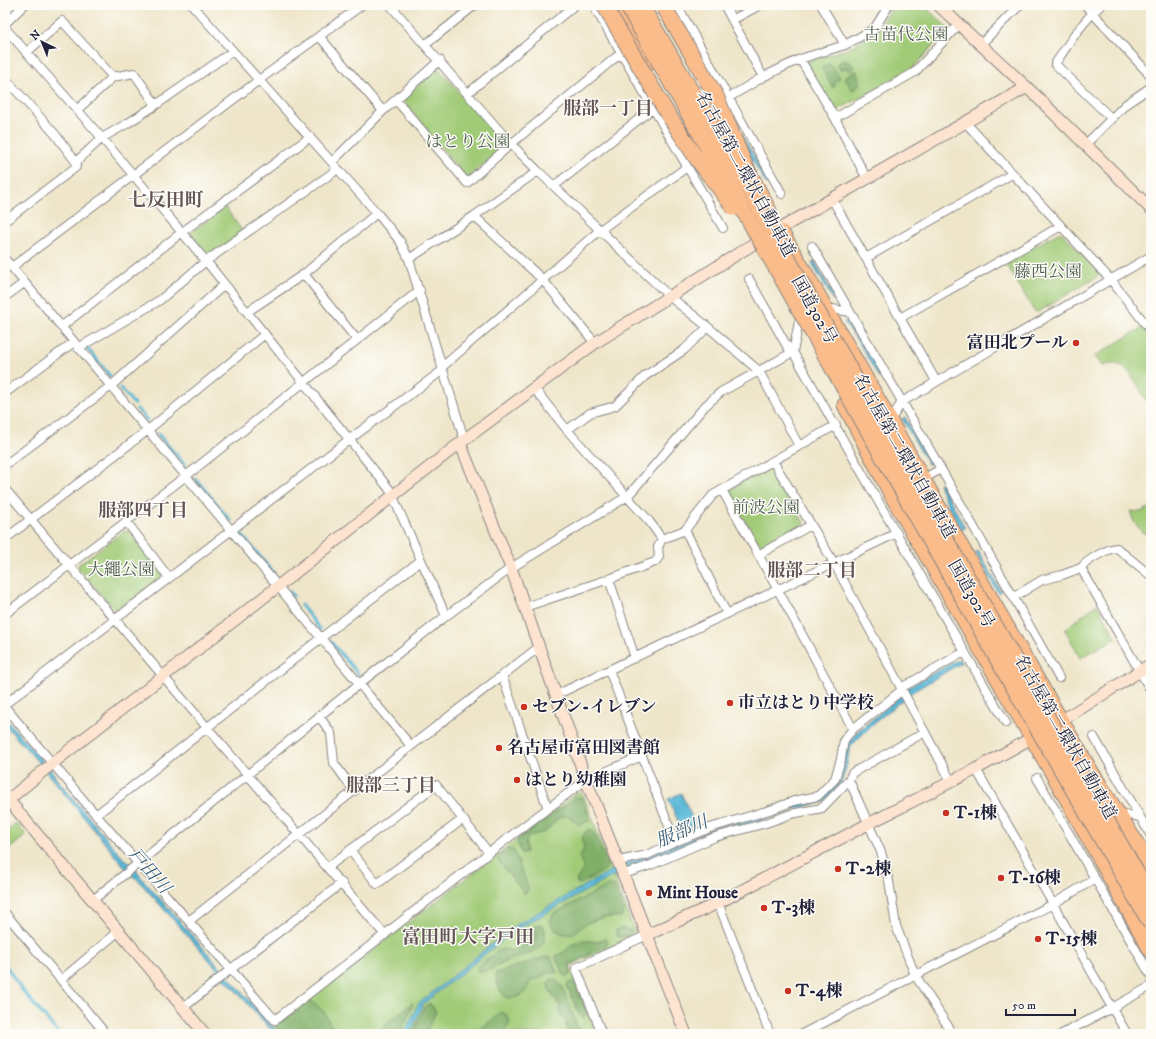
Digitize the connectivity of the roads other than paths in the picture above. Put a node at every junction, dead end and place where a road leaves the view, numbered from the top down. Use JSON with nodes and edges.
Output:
{"nodes":[{"id":1,"x":24,"y":5,"type":"edge"},
{"id":2,"x":192,"y":5,"type":"edge"},
{"id":3,"x":362,"y":5,"type":"edge"},
{"id":4,"x":390,"y":5,"type":"edge"},
{"id":5,"x":474,"y":5,"type":"edge"},
{"id":6,"x":575,"y":5,"type":"edge"},
{"id":7,"x":593,"y":5,"type":"edge"},
{"id":8,"x":604,"y":5,"type":"edge"},
{"id":9,"x":616,"y":5,"type":"edge"},
{"id":10,"x":627,"y":5,"type":"edge"},
{"id":11,"x":641,"y":5,"type":"edge"},
{"id":12,"x":656,"y":5,"type":"edge"},
{"id":13,"x":663,"y":5,"type":"edge"},
{"id":14,"x":676,"y":5,"type":"edge"},
{"id":15,"x":724,"y":5,"type":"edge"},
{"id":16,"x":760,"y":5,"type":"edge"},
{"id":17,"x":821,"y":5,"type":"edge"},
{"id":18,"x":888,"y":5,"type":"edge"},
{"id":19,"x":938,"y":5,"type":"edge"},
{"id":20,"x":1020,"y":5,"type":"edge"},
{"id":21,"x":1085,"y":5,"type":"edge"},
{"id":22,"x":1101,"y":5,"type":"edge"},
{"id":23,"x":1092,"y":13,"type":"junction"},
{"id":24,"x":732,"y":20,"type":"junction"},
{"id":25,"x":5,"y":24,"type":"edge"},
{"id":26,"x":959,"y":24,"type":"junction"},
{"id":27,"x":5,"y":28,"type":"edge"},
{"id":28,"x":319,"y":36,"type":"junction"},
{"id":29,"x":981,"y":44,"type":"junction"},
{"id":30,"x":426,"y":45,"type":"junction"},
{"id":31,"x":845,"y":45,"type":"junction"},
{"id":32,"x":233,"y":51,"type":"junction"},
{"id":33,"x":621,"y":52,"type":"junction"},
{"id":34,"x":26,"y":53,"type":"junction"},
{"id":35,"x":800,"y":59,"type":"junction"},
{"id":36,"x":440,"y":60,"type":"junction"},
{"id":37,"x":1151,"y":76,"type":"edge"},
{"id":38,"x":113,"y":77,"type":"junction"},
{"id":39,"x":763,"y":77,"type":"junction"},
{"id":40,"x":5,"y":78,"type":"edge"},
{"id":41,"x":258,"y":80,"type":"junction"},
{"id":42,"x":1027,"y":87,"type":"junction"},
{"id":43,"x":1151,"y":87,"type":"edge"},
{"id":44,"x":722,"y":88,"type":"junction"},
{"id":45,"x":468,"y":94,"type":"junction"},
{"id":46,"x":728,"y":98,"type":"junction"},
{"id":47,"x":396,"y":100,"type":"junction"},
{"id":48,"x":156,"y":105,"type":"junction"},
{"id":49,"x":653,"y":108,"type":"junction"},
{"id":50,"x":77,"y":110,"type":"junction"},
{"id":51,"x":383,"y":112,"type":"junction"},
{"id":52,"x":719,"y":115,"type":"junction"},
{"id":53,"x":835,"y":118,"type":"junction"},
{"id":54,"x":1112,"y":118,"type":"junction"},
{"id":55,"x":965,"y":122,"type":"junction"},
{"id":56,"x":668,"y":131,"type":"junction"},
{"id":57,"x":310,"y":137,"type":"junction"},
{"id":58,"x":102,"y":138,"type":"junction"},
{"id":59,"x":690,"y":140,"type":"junction"},
{"id":60,"x":511,"y":144,"type":"junction"},
{"id":61,"x":1086,"y":144,"type":"junction"},
{"id":62,"x":76,"y":162,"type":"junction"},
{"id":63,"x":335,"y":166,"type":"junction"},
{"id":64,"x":687,"y":167,"type":"junction"},
{"id":65,"x":538,"y":171,"type":"junction"},
{"id":66,"x":1012,"y":174,"type":"junction"},
{"id":67,"x":133,"y":176,"type":"junction"},
{"id":68,"x":867,"y":179,"type":"junction"},
{"id":69,"x":554,"y":186,"type":"junction"},
{"id":70,"x":782,"y":194,"type":"dead end"},
{"id":71,"x":832,"y":199,"type":"junction"},
{"id":72,"x":1151,"y":209,"type":"edge"},
{"id":73,"x":377,"y":213,"type":"junction"},
{"id":74,"x":474,"y":216,"type":"junction"},
{"id":75,"x":5,"y":221,"type":"edge"},
{"id":76,"x":1061,"y":226,"type":"junction"},
{"id":77,"x":723,"y":228,"type":"dead end"},
{"id":78,"x":600,"y":230,"type":"junction"},
{"id":79,"x":181,"y":233,"type":"junction"},
{"id":80,"x":779,"y":236,"type":"junction"},
{"id":81,"x":755,"y":243,"type":"junction"},
{"id":82,"x":812,"y":246,"type":"dead end"},
{"id":83,"x":1151,"y":256,"type":"edge"},
{"id":84,"x":866,"y":258,"type":"junction"},
{"id":85,"x":5,"y":259,"type":"edge"},
{"id":86,"x":409,"y":259,"type":"junction"},
{"id":87,"x":772,"y":259,"type":"junction"},
{"id":88,"x":206,"y":261,"type":"junction"},
{"id":89,"x":12,"y":267,"type":"junction"},
{"id":90,"x":304,"y":274,"type":"junction"},
{"id":91,"x":542,"y":279,"type":"junction"},
{"id":92,"x":749,"y":279,"type":"dead end"},
{"id":93,"x":1111,"y":280,"type":"junction"},
{"id":94,"x":24,"y":283,"type":"junction"},
{"id":95,"x":224,"y":285,"type":"junction"},
{"id":96,"x":420,"y":290,"type":"junction"},
{"id":97,"x":669,"y":296,"type":"junction"},
{"id":98,"x":5,"y":297,"type":"edge"},
{"id":99,"x":826,"y":308,"type":"junction"},
{"id":100,"x":247,"y":312,"type":"junction"},
{"id":101,"x":850,"y":312,"type":"junction"},
{"id":102,"x":900,"y":318,"type":"junction"},
{"id":103,"x":798,"y":322,"type":"junction"},
{"id":104,"x":708,"y":326,"type":"junction"},
{"id":105,"x":61,"y":327,"type":"junction"},
{"id":106,"x":1151,"y":331,"type":"edge"},
{"id":107,"x":265,"y":334,"type":"junction"},
{"id":108,"x":358,"y":340,"type":"junction"},
{"id":109,"x":595,"y":343,"type":"junction"},
{"id":110,"x":76,"y":345,"type":"junction"},
{"id":111,"x":793,"y":352,"type":"junction"},
{"id":112,"x":443,"y":368,"type":"junction"},
{"id":113,"x":759,"y":371,"type":"junction"},
{"id":114,"x":936,"y":382,"type":"junction"},
{"id":115,"x":304,"y":383,"type":"junction"},
{"id":116,"x":111,"y":386,"type":"junction"},
{"id":117,"x":534,"y":388,"type":"junction"},
{"id":118,"x":5,"y":393,"type":"edge"},
{"id":119,"x":902,"y":402,"type":"junction"},
{"id":120,"x":890,"y":420,"type":"junction"},
{"id":121,"x":836,"y":425,"type":"junction"},
{"id":122,"x":148,"y":430,"type":"junction"},
{"id":123,"x":567,"y":430,"type":"junction"},
{"id":124,"x":350,"y":439,"type":"junction"},
{"id":125,"x":462,"y":441,"type":"junction"},
{"id":126,"x":799,"y":446,"type":"junction"},
{"id":127,"x":773,"y":461,"type":"junction"},
{"id":128,"x":5,"y":465,"type":"edge"},
{"id":129,"x":941,"y":469,"type":"junction"},
{"id":130,"x":186,"y":476,"type":"junction"},
{"id":131,"x":923,"y":479,"type":"junction"},
{"id":132,"x":5,"y":489,"type":"edge"},
{"id":133,"x":722,"y":490,"type":"junction"},
{"id":134,"x":393,"y":495,"type":"junction"},
{"id":135,"x":628,"y":496,"type":"junction"},
{"id":136,"x":893,"y":497,"type":"junction"},
{"id":137,"x":31,"y":519,"type":"junction"},
{"id":138,"x":126,"y":521,"type":"junction"},
{"id":139,"x":811,"y":525,"type":"junction"},
{"id":140,"x":231,"y":530,"type":"junction"},
{"id":141,"x":685,"y":530,"type":"junction"},
{"id":142,"x":896,"y":533,"type":"junction"},
{"id":143,"x":662,"y":538,"type":"junction"},
{"id":144,"x":5,"y":539,"type":"edge"},
{"id":145,"x":758,"y":555,"type":"junction"},
{"id":146,"x":420,"y":561,"type":"junction"},
{"id":147,"x":834,"y":563,"type":"junction"},
{"id":148,"x":70,"y":564,"type":"junction"},
{"id":149,"x":511,"y":568,"type":"junction"},
{"id":150,"x":1081,"y":568,"type":"junction"},
{"id":151,"x":1151,"y":576,"type":"edge"},
{"id":152,"x":169,"y":578,"type":"junction"},
{"id":153,"x":609,"y":579,"type":"junction"},
{"id":154,"x":278,"y":586,"type":"junction"},
{"id":155,"x":778,"y":590,"type":"junction"},
{"id":156,"x":1014,"y":597,"type":"junction"},
{"id":157,"x":525,"y":607,"type":"junction"},
{"id":158,"x":5,"y":614,"type":"edge"},
{"id":159,"x":727,"y":614,"type":"junction"},
{"id":160,"x":446,"y":616,"type":"junction"},
{"id":161,"x":116,"y":619,"type":"junction"},
{"id":162,"x":321,"y":638,"type":"junction"},
{"id":163,"x":539,"y":647,"type":"junction"},
{"id":164,"x":964,"y":652,"type":"junction"},
{"id":165,"x":635,"y":658,"type":"junction"},
{"id":166,"x":1151,"y":664,"type":"edge"},
{"id":167,"x":973,"y":666,"type":"junction"},
{"id":168,"x":609,"y":670,"type":"junction"},
{"id":169,"x":1140,"y":671,"type":"junction"},
{"id":170,"x":502,"y":675,"type":"junction"},
{"id":171,"x":163,"y":676,"type":"junction"},
{"id":172,"x":996,"y":676,"type":"junction"},
{"id":173,"x":1059,"y":678,"type":"dead end"},
{"id":174,"x":359,"y":684,"type":"junction"},
{"id":175,"x":901,"y":689,"type":"junction"},
{"id":176,"x":1151,"y":691,"type":"edge"},
{"id":177,"x":556,"y":695,"type":"junction"},
{"id":178,"x":5,"y":705,"type":"edge"},
{"id":179,"x":319,"y":716,"type":"junction"},
{"id":180,"x":1062,"y":720,"type":"junction"},
{"id":181,"x":1006,"y":723,"type":"dead end"},
{"id":182,"x":208,"y":727,"type":"junction"},
{"id":183,"x":852,"y":729,"type":"junction"},
{"id":184,"x":925,"y":732,"type":"junction"},
{"id":185,"x":1094,"y":737,"type":"dead end"},
{"id":186,"x":1032,"y":738,"type":"junction"},
{"id":187,"x":411,"y":746,"type":"junction"},
{"id":188,"x":642,"y":756,"type":"junction"},
{"id":189,"x":51,"y":764,"type":"junction"},
{"id":190,"x":976,"y":769,"type":"junction"},
{"id":191,"x":248,"y":774,"type":"junction"},
{"id":192,"x":1037,"y":778,"type":"dead end"},
{"id":193,"x":586,"y":780,"type":"junction"},
{"id":194,"x":842,"y":781,"type":"junction"},
{"id":195,"x":951,"y":781,"type":"junction"},
{"id":196,"x":354,"y":790,"type":"junction"},
{"id":197,"x":6,"y":800,"type":"edge"},
{"id":198,"x":548,"y":809,"type":"junction"},
{"id":199,"x":1117,"y":813,"type":"junction"},
{"id":200,"x":96,"y":815,"type":"junction"},
{"id":201,"x":1077,"y":817,"type":"junction"},
{"id":202,"x":1140,"y":817,"type":"junction"},
{"id":203,"x":463,"y":819,"type":"junction"},
{"id":204,"x":868,"y":824,"type":"junction"},
{"id":205,"x":1149,"y":827,"type":"edge"},
{"id":206,"x":1068,"y":832,"type":"junction"},
{"id":207,"x":300,"y":834,"type":"junction"},
{"id":208,"x":1151,"y":836,"type":"edge"},
{"id":209,"x":675,"y":842,"type":"junction"},
{"id":210,"x":350,"y":850,"type":"junction"},
{"id":211,"x":489,"y":853,"type":"junction"},
{"id":212,"x":136,"y":865,"type":"junction"},
{"id":213,"x":1151,"y":866,"type":"edge"},
{"id":214,"x":328,"y":867,"type":"junction"},
{"id":215,"x":621,"y":867,"type":"junction"},
{"id":216,"x":1095,"y":878,"type":"junction"},
{"id":217,"x":342,"y":883,"type":"junction"},
{"id":218,"x":1151,"y":898,"type":"edge"},
{"id":219,"x":93,"y":900,"type":"junction"},
{"id":220,"x":718,"y":903,"type":"junction"},
{"id":221,"x":1053,"y":904,"type":"junction"},
{"id":222,"x":5,"y":913,"type":"edge"},
{"id":223,"x":189,"y":921,"type":"junction"},
{"id":224,"x":1151,"y":924,"type":"edge"},
{"id":225,"x":119,"y":931,"type":"junction"},
{"id":226,"x":386,"y":934,"type":"junction"},
{"id":227,"x":647,"y":935,"type":"junction"},
{"id":228,"x":1151,"y":950,"type":"edge"},
{"id":229,"x":226,"y":973,"type":"junction"},
{"id":230,"x":915,"y":974,"type":"junction"},
{"id":231,"x":1151,"y":976,"type":"edge"},
{"id":232,"x":61,"y":980,"type":"junction"},
{"id":233,"x":1151,"y":986,"type":"edge"},
{"id":234,"x":183,"y":1008,"type":"junction"},
{"id":235,"x":1112,"y":1008,"type":"junction"},
{"id":236,"x":106,"y":1034,"type":"edge"},
{"id":237,"x":204,"y":1034,"type":"edge"},
{"id":238,"x":602,"y":1034,"type":"edge"},
{"id":239,"x":686,"y":1034,"type":"edge"},
{"id":240,"x":770,"y":1034,"type":"edge"},
{"id":241,"x":802,"y":1034,"type":"edge"},
{"id":242,"x":953,"y":1034,"type":"edge"},
{"id":243,"x":1062,"y":1034,"type":"edge"},
{"id":244,"x":1127,"y":1034,"type":"edge"}],
"edges":[{"from":1,"to":25,"type":"street"},
{"from":2,"to":32,"type":"street"},
{"from":3,"to":28,"type":"street"},
{"from":4,"to":30,"type":"street"},
{"from":5,"to":30,"type":"street"},
{"from":6,"to":45,"type":"street"},
{"from":7,"to":33,"type":"street"},
{"from":8,"to":87,"type":"highway","bridge":true},
{"from":9,"to":59,"type":"highway","name":"国道302号"},
{"from":10,"to":87,"type":"highway","name":"名古屋第二環状自動車道","bridge":true},
{"from":11,"to":80,"type":"highway","name":"名古屋第二環状自動車道","bridge":true},
{"from":12,"to":52,"type":"highway","name":"国道302号"},
{"from":13,"to":80,"type":"highway","bridge":true},
{"from":14,"to":44,"type":"street"},
{"from":15,"to":24,"type":"street"},
{"from":16,"to":24,"type":"street"},
{"from":17,"to":31,"type":"street"},
{"from":18,"to":31,"type":"street"},
{"from":19,"to":26,"type":"street"},
{"from":20,"to":29,"type":"street"},
{"from":21,"to":23,"type":"street"},
{"from":22,"to":23,"type":"street"},
{"from":23,"to":37,"type":"street"},
{"from":23,"to":54,"type":"street"},
{"from":24,"to":39,"type":"street"},
{"from":26,"to":29,"type":"street"},
{"from":26,"to":53,"type":"street"},
{"from":27,"to":34,"type":"street"},
{"from":28,"to":41,"type":"street"},
{"from":28,"to":51,"type":"street"},
{"from":29,"to":42,"type":"street"},
{"from":30,"to":36,"type":"street"},
{"from":31,"to":35,"type":"street"},
{"from":32,"to":41,"type":"street"},
{"from":32,"to":48,"type":"street"},
{"from":33,"to":49,"type":"street"},
{"from":33,"to":60,"type":"street"},
{"from":34,"to":38,"type":"street"},
{"from":34,"to":50,"type":"street"},
{"from":35,"to":39,"type":"street"},
{"from":35,"to":53,"type":"street"},
{"from":36,"to":45,"type":"street"},
{"from":36,"to":47,"type":"street"},
{"from":38,"to":48,"type":"street"},
{"from":38,"to":50,"type":"street"},
{"from":39,"to":46,"type":"street"},
{"from":40,"to":62,"type":"street"},
{"from":41,"to":57,"type":"street"},
{"from":41,"to":67,"type":"street"},
{"from":42,"to":55,"type":"street"},
{"from":42,"to":61,"type":"street"},
{"from":43,"to":54,"type":"street"},
{"from":44,"to":46,"type":"street"},
{"from":44,"to":52,"type":"street"},
{"from":45,"to":60,"type":"street"},
{"from":46,"to":70,"type":"street"},
{"from":47,"to":51,"type":"street"},
{"from":47,"to":60,"type":"street"},
{"from":48,"to":58,"type":"street"},
{"from":49,"to":56,"type":"street"},
{"from":49,"to":69,"type":"street"},
{"from":50,"to":58,"type":"street"},
{"from":51,"to":63,"type":"street"},
{"from":52,"to":80,"type":"highway","name":"国道302号"},
{"from":53,"to":68,"type":"street"},
{"from":54,"to":61,"type":"street"},
{"from":55,"to":66,"type":"street"},
{"from":55,"to":68,"type":"street"},
{"from":56,"to":59,"type":"street"},
{"from":56,"to":64,"type":"street"},
{"from":57,"to":63,"type":"street"},
{"from":57,"to":79,"type":"street"},
{"from":58,"to":62,"type":"street"},
{"from":58,"to":67,"type":"street"},
{"from":59,"to":81,"type":"highway","name":"国道302号"},
{"from":60,"to":65,"type":"street"},
{"from":61,"to":72,"type":"street"},
{"from":62,"to":75,"type":"street"},
{"from":63,"to":73,"type":"street"},
{"from":63,"to":88,"type":"street"},
{"from":64,"to":77,"type":"street"},
{"from":64,"to":78,"type":"street"},
{"from":65,"to":69,"type":"street"},
{"from":65,"to":74,"type":"street"},
{"from":66,"to":76,"type":"street"},
{"from":66,"to":84,"type":"street"},
{"from":67,"to":79,"type":"street"},
{"from":67,"to":89,"type":"street"},
{"from":68,"to":71,"type":"street"},
{"from":69,"to":78,"type":"street"},
{"from":71,"to":80,"type":"street"},
{"from":71,"to":84,"type":"street"},
{"from":73,"to":86,"type":"street"},
{"from":73,"to":90,"type":"street"},
{"from":74,"to":86,"type":"street"},
{"from":74,"to":91,"type":"street"},
{"from":76,"to":93,"type":"street"},
{"from":76,"to":102,"type":"street"},
{"from":78,"to":91,"type":"street"},
{"from":78,"to":97,"type":"street"},
{"from":79,"to":88,"type":"street"},
{"from":79,"to":105,"type":"street"},
{"from":80,"to":81,"type":"street"},
{"from":80,"to":99,"type":"highway","name":"国道302号"},
{"from":80,"to":218,"type":"highway","name":"名古屋第二環状自動車道","bridge":true},
{"from":81,"to":97,"type":"street"},
{"from":81,"to":103,"type":"highway","name":"国道302号"},
{"from":82,"to":101,"type":"street"},
{"from":83,"to":93,"type":"street"},
{"from":84,"to":102,"type":"street"},
{"from":85,"to":89,"type":"street"},
{"from":86,"to":96,"type":"street"},
{"from":87,"to":224,"type":"highway","name":"名古屋第二環状自動車道","bridge":true},
{"from":88,"to":95,"type":"street"},
{"from":88,"to":110,"type":"street"},
{"from":89,"to":94,"type":"street"},
{"from":90,"to":100,"type":"street"},
{"from":90,"to":108,"type":"street"},
{"from":91,"to":109,"type":"street"},
{"from":91,"to":112,"type":"street"},
{"from":92,"to":111,"type":"street"},
{"from":93,"to":106,"type":"street"},
{"from":93,"to":114,"type":"street"},
{"from":94,"to":98,"type":"street"},
{"from":94,"to":105,"type":"street"},
{"from":95,"to":100,"type":"street"},
{"from":95,"to":116,"type":"street"},
{"from":96,"to":108,"type":"street"},
{"from":96,"to":112,"type":"street"},
{"from":97,"to":104,"type":"street"},
{"from":97,"to":109,"type":"street"},
{"from":99,"to":101,"type":"street"},
{"from":99,"to":120,"type":"highway","name":"国道302号"},
{"from":100,"to":107,"type":"street"},
{"from":101,"to":119,"type":"street"},
{"from":102,"to":114,"type":"street"},
{"from":103,"to":111,"type":"street"},
{"from":103,"to":136,"type":"highway","name":"国道302号"},
{"from":104,"to":113,"type":"street"},
{"from":104,"to":123,"type":"street"},
{"from":105,"to":110,"type":"street"},
{"from":107,"to":115,"type":"street"},
{"from":107,"to":122,"type":"street"},
{"from":108,"to":115,"type":"street"},
{"from":109,"to":117,"type":"street"},
{"from":110,"to":116,"type":"street"},
{"from":110,"to":118,"type":"street"},
{"from":111,"to":113,"type":"street"},
{"from":111,"to":121,"type":"street"},
{"from":112,"to":124,"type":"street"},
{"from":112,"to":125,"type":"street"},
{"from":113,"to":126,"type":"street"},
{"from":113,"to":135,"type":"street"},
{"from":114,"to":119,"type":"street"},
{"from":115,"to":124,"type":"street"},
{"from":115,"to":130,"type":"street"},
{"from":116,"to":122,"type":"street"},
{"from":116,"to":128,"type":"street"},
{"from":117,"to":123,"type":"street"},
{"from":117,"to":125,"type":"street"},
{"from":119,"to":120,"type":"street"},
{"from":119,"to":129,"type":"street"},
{"from":120,"to":131,"type":"highway","name":"国道302号"},
{"from":121,"to":126,"type":"street"},
{"from":121,"to":142,"type":"street"},
{"from":122,"to":130,"type":"street"},
{"from":122,"to":137,"type":"street"},
{"from":123,"to":135,"type":"street"},
{"from":124,"to":134,"type":"street"},
{"from":124,"to":140,"type":"street"},
{"from":125,"to":134,"type":"street"},
{"from":125,"to":149,"type":"street"},
{"from":126,"to":127,"type":"street"},
{"from":127,"to":133,"type":"street"},
{"from":127,"to":139,"type":"street"},
{"from":129,"to":131,"type":"street"},
{"from":129,"to":156,"type":"street"},
{"from":130,"to":138,"type":"street"},
{"from":130,"to":140,"type":"street"},
{"from":131,"to":136,"type":"street"},
{"from":131,"to":180,"type":"highway","name":"国道302号"},
{"from":132,"to":137,"type":"street"},
{"from":133,"to":141,"type":"street"},
{"from":133,"to":145,"type":"street"},
{"from":134,"to":146,"type":"street"},
{"from":134,"to":154,"type":"street"},
{"from":135,"to":143,"type":"street"},
{"from":135,"to":149,"type":"street"},
{"from":136,"to":172,"type":"highway","name":"国道302号"},
{"from":137,"to":144,"type":"street"},
{"from":137,"to":148,"type":"street"},
{"from":138,"to":148,"type":"street"},
{"from":138,"to":152,"type":"street"},
{"from":139,"to":145,"type":"street"},
{"from":139,"to":147,"type":"street"},
{"from":140,"to":152,"type":"street"},
{"from":140,"to":154,"type":"street"},
{"from":141,"to":143,"type":"street"},
{"from":141,"to":159,"type":"street"},
{"from":142,"to":147,"type":"street"},
{"from":142,"to":164,"type":"street"},
{"from":143,"to":153,"type":"street"},
{"from":145,"to":155,"type":"street"},
{"from":146,"to":160,"type":"street"},
{"from":146,"to":162,"type":"street"},
{"from":147,"to":155,"type":"street"},
{"from":147,"to":175,"type":"street"},
{"from":148,"to":158,"type":"street"},
{"from":148,"to":161,"type":"street"},
{"from":149,"to":157,"type":"street"},
{"from":149,"to":160,"type":"street"},
{"from":150,"to":151,"type":"street"},
{"from":150,"to":156,"type":"street"},
{"from":150,"to":169,"type":"street"},
{"from":152,"to":161,"type":"street"},
{"from":153,"to":157,"type":"street"},
{"from":153,"to":165,"type":"street"},
{"from":154,"to":162,"type":"street"},
{"from":154,"to":171,"type":"street"},
{"from":155,"to":159,"type":"street"},
{"from":155,"to":183,"type":"street"},
{"from":156,"to":173,"type":"street"},
{"from":157,"to":163,"type":"street"},
{"from":159,"to":165,"type":"street"},
{"from":160,"to":174,"type":"street"},
{"from":161,"to":171,"type":"street"},
{"from":161,"to":178,"type":"street"},
{"from":162,"to":174,"type":"street"},
{"from":162,"to":182,"type":"street"},
{"from":163,"to":170,"type":"street"},
{"from":163,"to":177,"type":"street"},
{"from":164,"to":167,"type":"street"},
{"from":164,"to":175,"type":"street"},
{"from":165,"to":168,"type":"street"},
{"from":166,"to":169,"type":"street"},
{"from":167,"to":172,"type":"street"},
{"from":167,"to":181,"type":"street"},
{"from":168,"to":177,"type":"street"},
{"from":168,"to":188,"type":"street"},
{"from":169,"to":176,"type":"street"},
{"from":169,"to":180,"type":"street"},
{"from":170,"to":187,"type":"street"},
{"from":170,"to":198,"type":"street"},
{"from":171,"to":182,"type":"street"},
{"from":171,"to":189,"type":"street"},
{"from":172,"to":186,"type":"highway","name":"国道302号"},
{"from":174,"to":179,"type":"street"},
{"from":174,"to":187,"type":"street"},
{"from":175,"to":183,"type":"street"},
{"from":175,"to":184,"type":"street"},
{"from":177,"to":193,"type":"street"},
{"from":178,"to":189,"type":"street"},
{"from":179,"to":191,"type":"street"},
{"from":179,"to":196,"type":"street"},
{"from":180,"to":186,"type":"street"},
{"from":180,"to":199,"type":"highway","name":"国道302号"},
{"from":182,"to":191,"type":"street"},
{"from":182,"to":200,"type":"street"},
{"from":183,"to":194,"type":"street"},
{"from":184,"to":194,"type":"street"},
{"from":184,"to":195,"type":"street"},
{"from":185,"to":202,"type":"street"},
{"from":186,"to":190,"type":"street"},
{"from":186,"to":201,"type":"highway","name":"国道302号"},
{"from":187,"to":196,"type":"street"},
{"from":188,"to":193,"type":"street"},
{"from":188,"to":209,"type":"street"},
{"from":189,"to":197,"type":"street"},
{"from":189,"to":200,"type":"street"},
{"from":190,"to":195,"type":"street"},
{"from":190,"to":221,"type":"street"},
{"from":191,"to":207,"type":"street"},
{"from":191,"to":212,"type":"street"},
{"from":192,"to":206,"type":"street"},
{"from":193,"to":198,"type":"street"},
{"from":193,"to":215,"type":"street"},
{"from":194,"to":204,"type":"street"},
{"from":194,"to":209,"type":"street"},
{"from":194,"to":215,"type":"street"},
{"from":195,"to":204,"type":"street"},
{"from":196,"to":207,"type":"street"},
{"from":197,"to":219,"type":"street"},
{"from":198,"to":211,"type":"street"},
{"from":199,"to":202,"type":"street"},
{"from":199,"to":213,"type":"highway","name":"国道302号"},
{"from":200,"to":212,"type":"street"},
{"from":201,"to":206,"type":"street"},
{"from":201,"to":228,"type":"highway","name":"国道302号"},
{"from":202,"to":205,"type":"street"},
{"from":203,"to":210,"type":"street"},
{"from":203,"to":210,"type":"street"},
{"from":203,"to":211,"type":"street"},
{"from":204,"to":220,"type":"street"},
{"from":204,"to":230,"type":"street"},
{"from":205,"to":208,"type":"street"},
{"from":206,"to":216,"type":"street"},
{"from":207,"to":214,"type":"street"},
{"from":207,"to":223,"type":"street"},
{"from":209,"to":215,"type":"street"},
{"from":210,"to":214,"type":"street"},
{"from":211,"to":226,"type":"street"},
{"from":212,"to":219,"type":"street"},
{"from":212,"to":223,"type":"street"},
{"from":214,"to":217,"type":"street"},
{"from":215,"to":227,"type":"street"},
{"from":216,"to":221,"type":"street"},
{"from":216,"to":231,"type":"street"},
{"from":217,"to":226,"type":"street"},
{"from":217,"to":229,"type":"street"},
{"from":219,"to":225,"type":"street"},
{"from":220,"to":227,"type":"street"},
{"from":220,"to":240,"type":"street"},
{"from":221,"to":230,"type":"street"},
{"from":221,"to":235,"type":"street"},
{"from":222,"to":232,"type":"street"},
{"from":223,"to":229,"type":"street"},
{"from":225,"to":232,"type":"street"},
{"from":225,"to":234,"type":"street"},
{"from":226,"to":229,"type":"street"},
{"from":227,"to":238,"type":"street"},
{"from":227,"to":239,"type":"street"},
{"from":229,"to":234,"type":"street"},
{"from":230,"to":241,"type":"street"},
{"from":230,"to":242,"type":"street"},
{"from":232,"to":236,"type":"street"},
{"from":233,"to":235,"type":"street"},
{"from":234,"to":237,"type":"street"},
{"from":235,"to":243,"type":"street"},
{"from":235,"to":244,"type":"street"}]}
